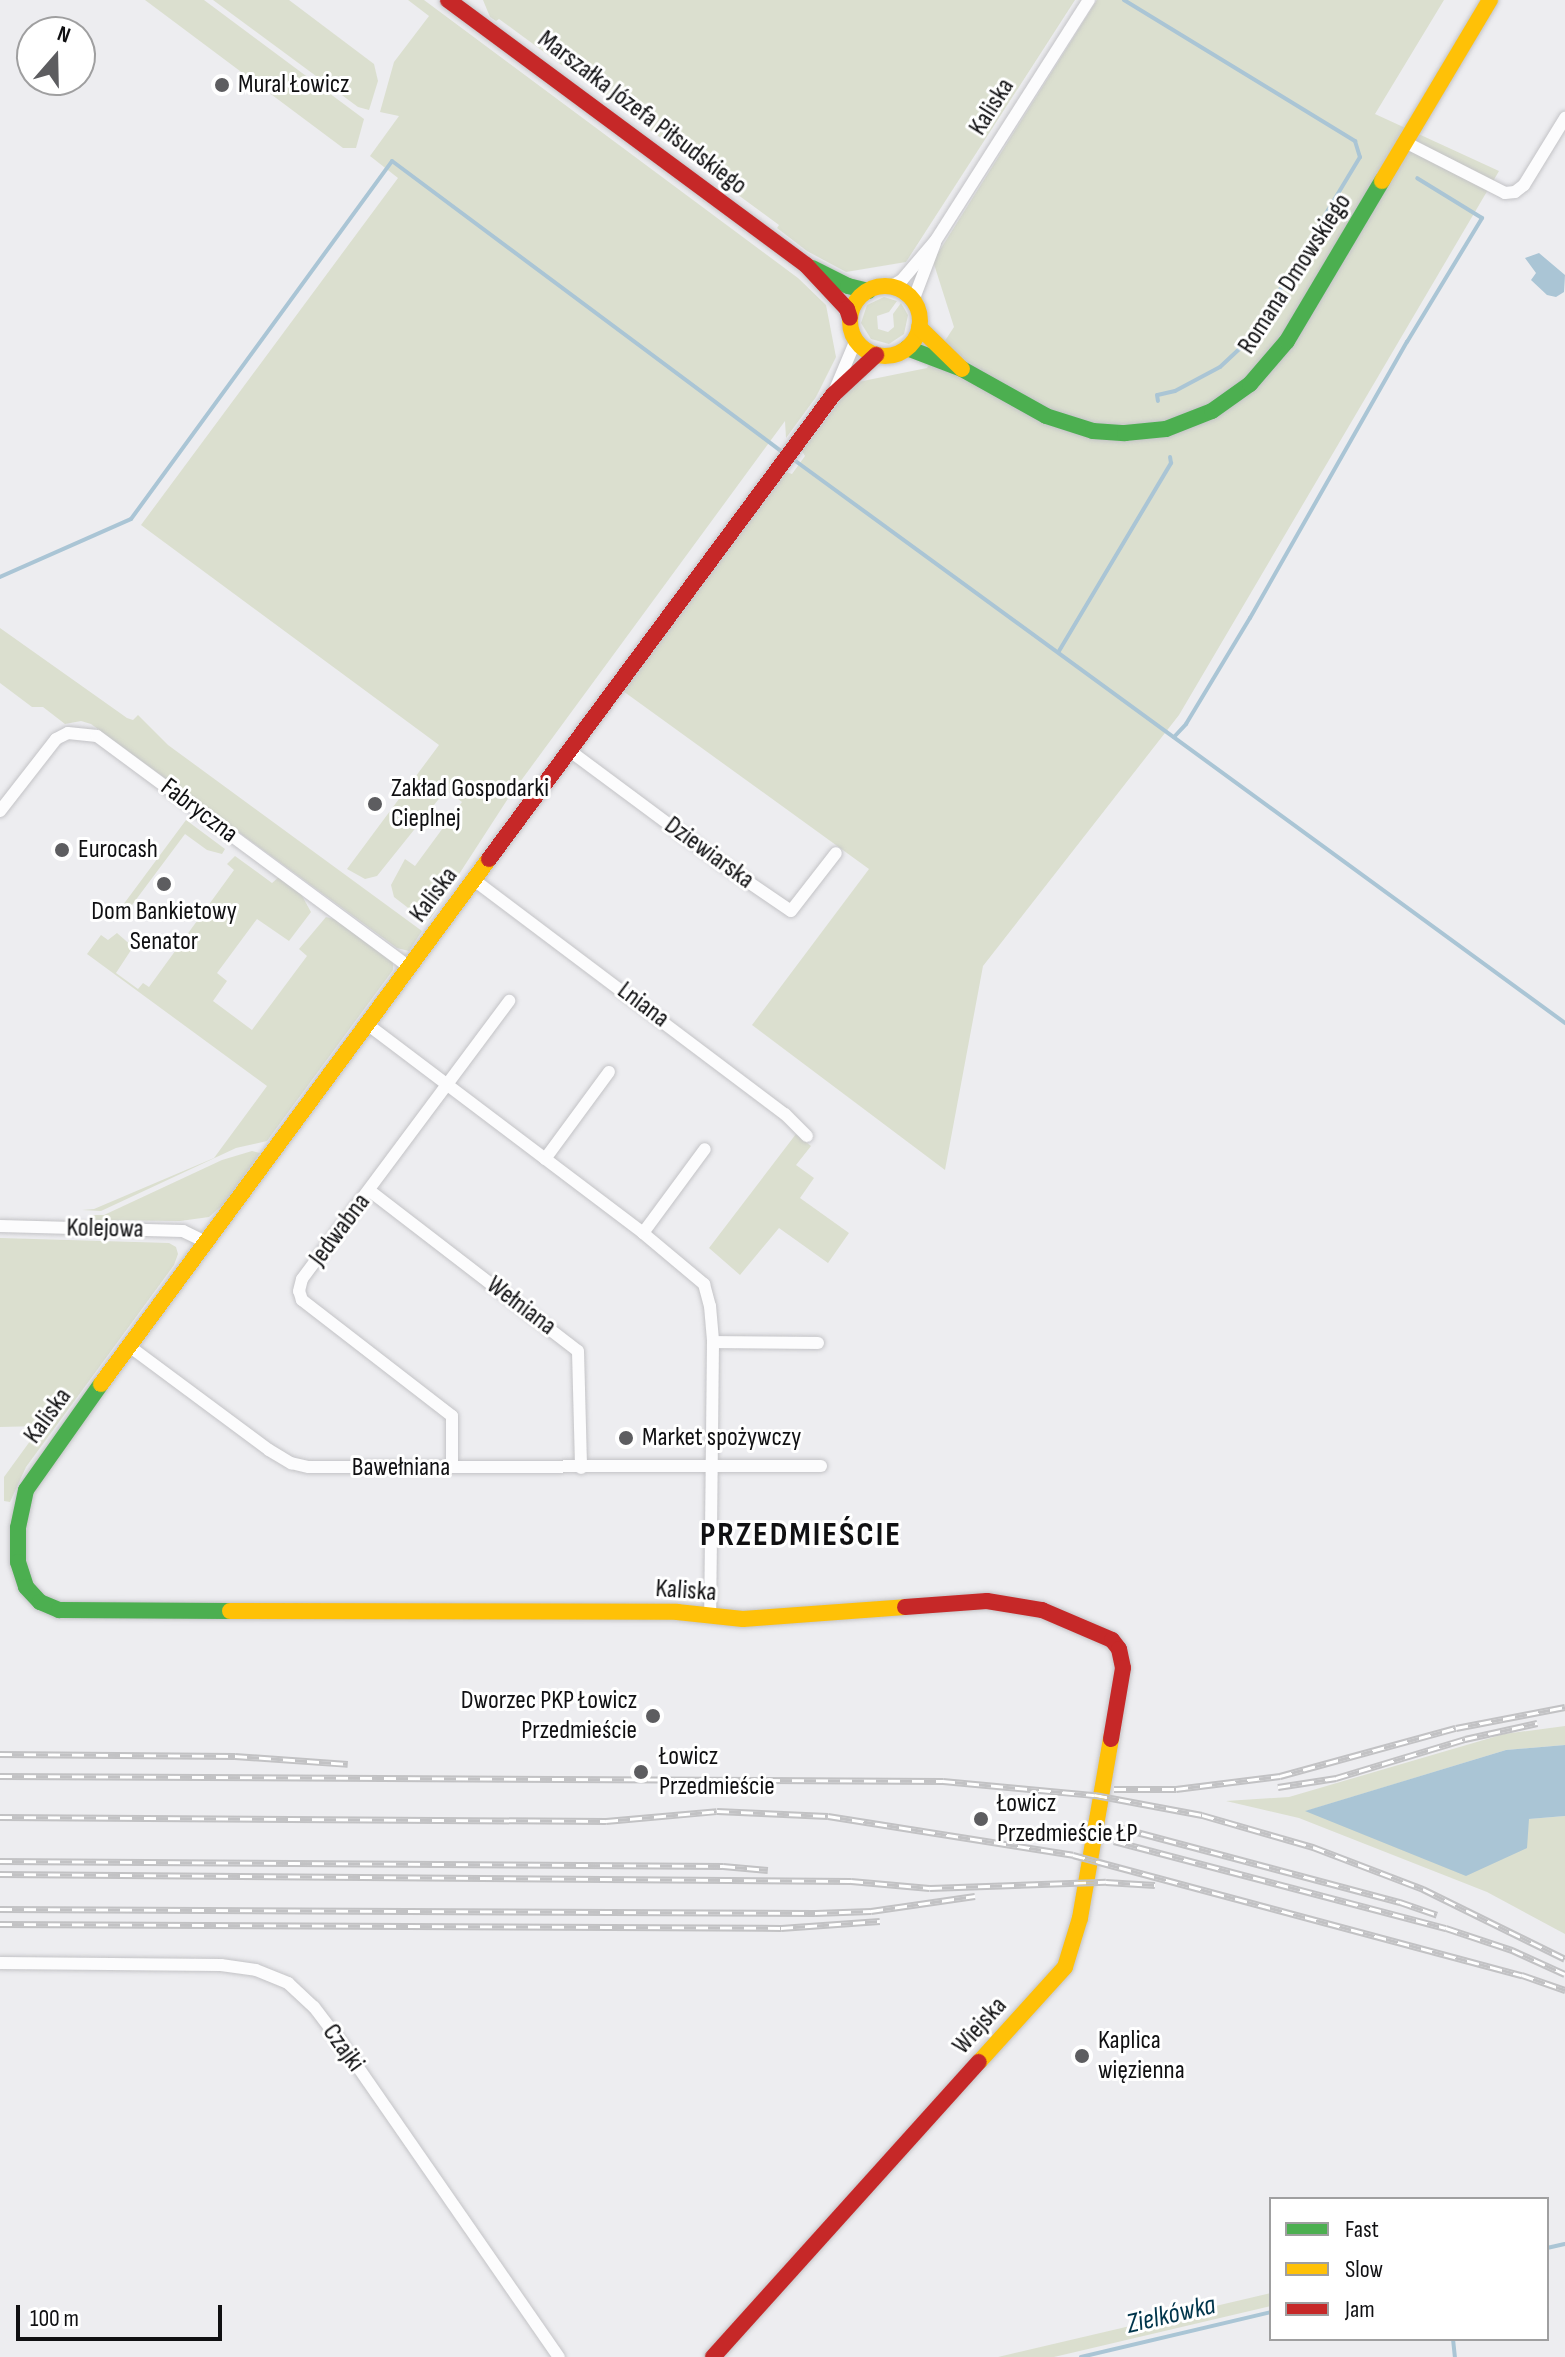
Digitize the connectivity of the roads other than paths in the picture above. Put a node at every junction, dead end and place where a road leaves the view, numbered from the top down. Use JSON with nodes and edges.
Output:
{"nodes":[{"id":1,"x":448,"y":0,"type":"edge"},
{"id":2,"x":1089,"y":0,"type":"edge"},
{"id":3,"x":1490,"y":0,"type":"edge"},
{"id":4,"x":1565,"y":118,"type":"edge"},
{"id":5,"x":1405,"y":142,"type":"junction"},
{"id":6,"x":936,"y":240,"type":"junction"},
{"id":7,"x":806,"y":265,"type":"junction"},
{"id":8,"x":890,"y":287,"type":"junction"},
{"id":9,"x":868,"y":291,"type":"junction"},
{"id":10,"x":913,"y":301,"type":"junction"},
{"id":11,"x":850,"y":318,"type":"junction"},
{"id":12,"x":919,"y":327,"type":"junction"},
{"id":13,"x":856,"y":340,"type":"junction"},
{"id":14,"x":907,"y":348,"type":"junction"},
{"id":15,"x":876,"y":355,"type":"junction"},
{"id":16,"x":962,"y":369,"type":"junction"},
{"id":17,"x":833,"y":395,"type":"junction"},
{"id":18,"x":570,"y":751,"type":"junction"},
{"id":19,"x":0,"y":811,"type":"edge"},
{"id":20,"x":836,"y":853,"type":"dead end"},
{"id":21,"x":474,"y":880,"type":"junction"},
{"id":22,"x":409,"y":967,"type":"junction"},
{"id":23,"x":509,"y":1001,"type":"dead end"},
{"id":24,"x":367,"y":1024,"type":"junction"},
{"id":25,"x":609,"y":1072,"type":"dead end"},
{"id":26,"x":447,"y":1084,"type":"junction"},
{"id":27,"x":807,"y":1136,"type":"dead end"},
{"id":28,"x":705,"y":1149,"type":"dead end"},
{"id":29,"x":545,"y":1159,"type":"junction"},
{"id":30,"x":370,"y":1191,"type":"junction"},
{"id":31,"x":0,"y":1226,"type":"edge"},
{"id":32,"x":643,"y":1233,"type":"junction"},
{"id":33,"x":206,"y":1242,"type":"junction"},
{"id":34,"x":713,"y":1342,"type":"junction"},
{"id":35,"x":818,"y":1343,"type":"dead end"},
{"id":36,"x":129,"y":1346,"type":"junction"},
{"id":37,"x":821,"y":1466,"type":"dead end"},
{"id":38,"x":452,"y":1467,"type":"junction"},
{"id":39,"x":712,"y":1467,"type":"junction"},
{"id":40,"x":581,"y":1468,"type":"junction"},
{"id":41,"x":710,"y":1616,"type":"junction"},
{"id":42,"x":1119,"y":1649,"type":"joint"},
{"id":43,"x":0,"y":1963,"type":"edge"},
{"id":44,"x":559,"y":2357,"type":"edge"},
{"id":45,"x":713,"y":2357,"type":"edge"}],
"edges":[{"from":1,"to":7,"type":"street","name":"Marszałka Józefa Piłsudskiego"},
{"from":2,"to":6,"type":"street","name":"Kaliska"},
{"from":3,"to":5,"type":"street","name":"Romana Dmowskiego"},
{"from":4,"to":5,"type":"street"},
{"from":5,"to":16,"type":"street","name":"Romana Dmowskiego"},
{"from":6,"to":8,"type":"street","name":"Kaliska"},
{"from":6,"to":10,"type":"street","name":"Kaliska"},
{"from":7,"to":9,"type":"street","name":"Marszałka Józefa Piłsudskiego"},
{"from":7,"to":11,"type":"street","name":"Marszałka Józefa Piłsudskiego"},
{"from":8,"to":9,"type":"street"},
{"from":8,"to":10,"type":"street"},
{"from":9,"to":11,"type":"street"},
{"from":10,"to":12,"type":"street"},
{"from":11,"to":13,"type":"street"},
{"from":12,"to":14,"type":"street"},
{"from":12,"to":16,"type":"street","name":"Romana Dmowskiego"},
{"from":13,"to":15,"type":"street"},
{"from":13,"to":17,"type":"street","name":"Kaliska"},
{"from":14,"to":15,"type":"street"},
{"from":14,"to":16,"type":"street","name":"Romana Dmowskiego"},
{"from":15,"to":17,"type":"street","name":"Kaliska"},
{"from":17,"to":18,"type":"street","name":"Kaliska"},
{"from":18,"to":20,"type":"street","name":"Dziewiarska"},
{"from":18,"to":21,"type":"street","name":"Kaliska"},
{"from":19,"to":22,"type":"street","name":"Fabryczna"},
{"from":21,"to":22,"type":"street","name":"Kaliska"},
{"from":21,"to":27,"type":"street","name":"Lniana"},
{"from":22,"to":24,"type":"street","name":"Kaliska"},
{"from":23,"to":26,"type":"street","name":"Jedwabna"},
{"from":24,"to":26,"type":"street"},
{"from":24,"to":33,"type":"street","name":"Kaliska"},
{"from":25,"to":29,"type":"street"},
{"from":26,"to":29,"type":"street"},
{"from":26,"to":30,"type":"street","name":"Jedwabna"},
{"from":28,"to":32,"type":"street"},
{"from":29,"to":32,"type":"street"},
{"from":30,"to":38,"type":"street","name":"Jedwabna"},
{"from":30,"to":40,"type":"street","name":"Wełniana"},
{"from":31,"to":33,"type":"street","name":"Kolejowa"},
{"from":32,"to":34,"type":"street"},
{"from":33,"to":36,"type":"street","name":"Kaliska"},
{"from":34,"to":35,"type":"street"},
{"from":34,"to":39,"type":"street"},
{"from":36,"to":38,"type":"street","name":"Bawełniana"},
{"from":36,"to":41,"type":"street","name":"Kaliska"},
{"from":37,"to":39,"type":"street","name":"Bawełniana"},
{"from":38,"to":40,"type":"street","name":"Bawełniana"},
{"from":39,"to":40,"type":"street","name":"Bawełniana"},
{"from":39,"to":41,"type":"street"},
{"from":41,"to":42,"type":"street","name":"Kaliska"},
{"from":42,"to":45,"type":"street","name":"Wiejska"},
{"from":43,"to":44,"type":"street","name":"Czajki"}]}
